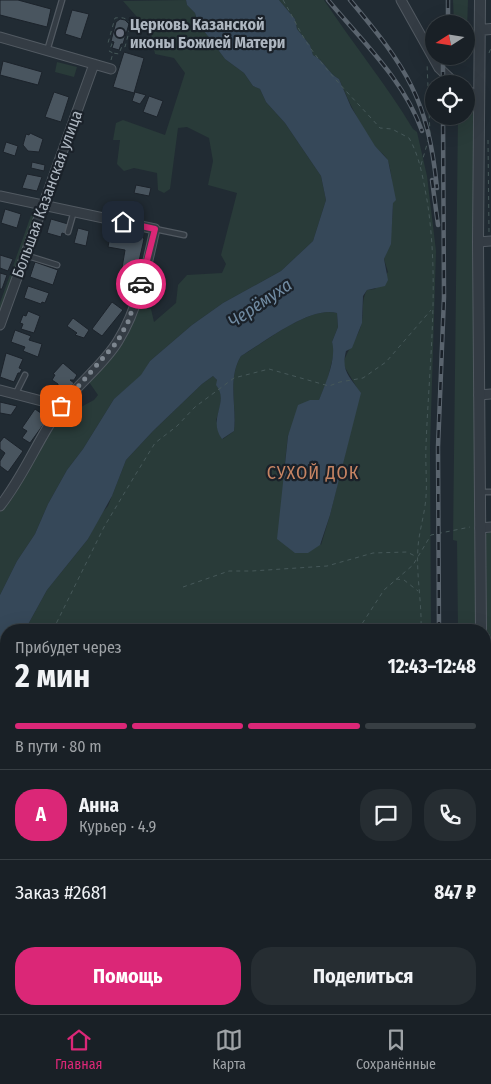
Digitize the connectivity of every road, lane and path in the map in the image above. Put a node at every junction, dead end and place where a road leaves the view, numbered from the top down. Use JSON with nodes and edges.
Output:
{"nodes":[{"id":1,"x":62,"y":0,"type":"edge"},
{"id":2,"x":282,"y":0,"type":"edge"},
{"id":3,"x":401,"y":0,"type":"edge"},
{"id":4,"x":480,"y":0,"type":"edge"},
{"id":5,"x":491,"y":29,"type":"edge"},
{"id":6,"x":480,"y":30,"type":"junction"},
{"id":7,"x":0,"y":38,"type":"edge"},
{"id":8,"x":425,"y":45,"type":"edge"},
{"id":9,"x":491,"y":48,"type":"edge"},
{"id":10,"x":47,"y":51,"type":"junction"},
{"id":11,"x":113,"y":53,"type":"junction"},
{"id":12,"x":488,"y":59,"type":"dead end"},
{"id":13,"x":94,"y":64,"type":"junction"},
{"id":14,"x":428,"y":65,"type":"edge"},
{"id":15,"x":436,"y":65,"type":"edge"},
{"id":16,"x":110,"y":68,"type":"joint"},
{"id":17,"x":446,"y":75,"type":"edge"},
{"id":18,"x":475,"y":94,"type":"edge"},
{"id":19,"x":478,"y":96,"type":"junction"},
{"id":20,"x":488,"y":136,"type":"dead end"},
{"id":21,"x":420,"y":166,"type":"junction"},
{"id":22,"x":0,"y":196,"type":"edge"},
{"id":23,"x":42,"y":204,"type":"junction"},
{"id":24,"x":74,"y":211,"type":"junction"},
{"id":25,"x":155,"y":229,"type":"junction"},
{"id":26,"x":68,"y":232,"type":"dead end"},
{"id":27,"x":184,"y":235,"type":"dead end"},
{"id":28,"x":486,"y":242,"type":"edge"},
{"id":29,"x":25,"y":255,"type":"junction"},
{"id":30,"x":58,"y":265,"type":"dead end"},
{"id":31,"x":432,"y":309,"type":"junction"},
{"id":32,"x":0,"y":325,"type":"edge"},
{"id":33,"x":25,"y":375,"type":"dead end"},
{"id":34,"x":0,"y":390,"type":"edge"},
{"id":35,"x":16,"y":393,"type":"junction"},
{"id":36,"x":491,"y":394,"type":"edge"},
{"id":37,"x":479,"y":395,"type":"junction"},
{"id":38,"x":61,"y":406,"type":"junction"},
{"id":39,"x":480,"y":492,"type":"junction"},
{"id":40,"x":491,"y":492,"type":"edge"},
{"id":41,"x":0,"y":506,"type":"edge"},
{"id":42,"x":480,"y":527,"type":"junction"},
{"id":43,"x":491,"y":527,"type":"edge"},
{"id":44,"x":417,"y":557,"type":"junction"},
{"id":45,"x":396,"y":579,"type":"junction"},
{"id":46,"x":183,"y":587,"type":"dead end"},
{"id":47,"x":418,"y":591,"type":"junction"},
{"id":48,"x":56,"y":624,"type":"edge"},
{"id":49,"x":362,"y":624,"type":"edge"},
{"id":50,"x":421,"y":624,"type":"edge"},
{"id":51,"x":481,"y":624,"type":"edge"},
{"id":52,"x":491,"y":673,"type":"edge"},
{"id":53,"x":491,"y":753,"type":"edge"}],
"edges":[{"from":1,"to":10,"type":"lane"},
{"from":2,"to":21,"type":"path"},
{"from":3,"to":8,"type":"street"},
{"from":4,"to":6,"type":"street"},
{"from":5,"to":6,"type":"street"},
{"from":6,"to":19,"type":"street"},
{"from":7,"to":10,"type":"street"},
{"from":9,"to":12,"type":"path"},
{"from":10,"to":13,"type":"street"},
{"from":11,"to":11,"type":"path"},
{"from":11,"to":16,"type":"path"},
{"from":13,"to":16,"type":"street"},
{"from":13,"to":23,"type":"street","name":"Большая Казанская улица"},
{"from":14,"to":21,"type":"path"},
{"from":15,"to":17,"type":"street"},
{"from":18,"to":19,"type":"street"},
{"from":19,"to":28,"type":"street"},
{"from":20,"to":28,"type":"path"},
{"from":21,"to":31,"type":"path"},
{"from":22,"to":23,"type":"street"},
{"from":23,"to":24,"type":"street"},
{"from":23,"to":29,"type":"street","name":"Большая Казанская улица"},
{"from":24,"to":25,"type":"street"},
{"from":24,"to":26,"type":"lane"},
{"from":25,"to":27,"type":"lane"},
{"from":25,"to":38,"type":"street"},
{"from":28,"to":37,"type":"street"},
{"from":29,"to":30,"type":"lane"},
{"from":29,"to":32,"type":"street","name":"Большая Казанская улица"},
{"from":31,"to":44,"type":"path"},
{"from":31,"to":48,"type":"path"},
{"from":33,"to":35,"type":"lane"},
{"from":34,"to":35,"type":"street"},
{"from":35,"to":38,"type":"street"},
{"from":36,"to":37,"type":"street"},
{"from":37,"to":39,"type":"street"},
{"from":38,"to":41,"type":"street"},
{"from":39,"to":40,"type":"lane"},
{"from":39,"to":42,"type":"street"},
{"from":42,"to":43,"type":"street"},
{"from":42,"to":44,"type":"path"},
{"from":42,"to":51,"type":"street"},
{"from":44,"to":45,"type":"path"},
{"from":44,"to":46,"type":"path"},
{"from":44,"to":47,"type":"path"},
{"from":45,"to":47,"type":"path"},
{"from":45,"to":49,"type":"path"},
{"from":47,"to":50,"type":"path"},
{"from":52,"to":53,"type":"path"}]}
